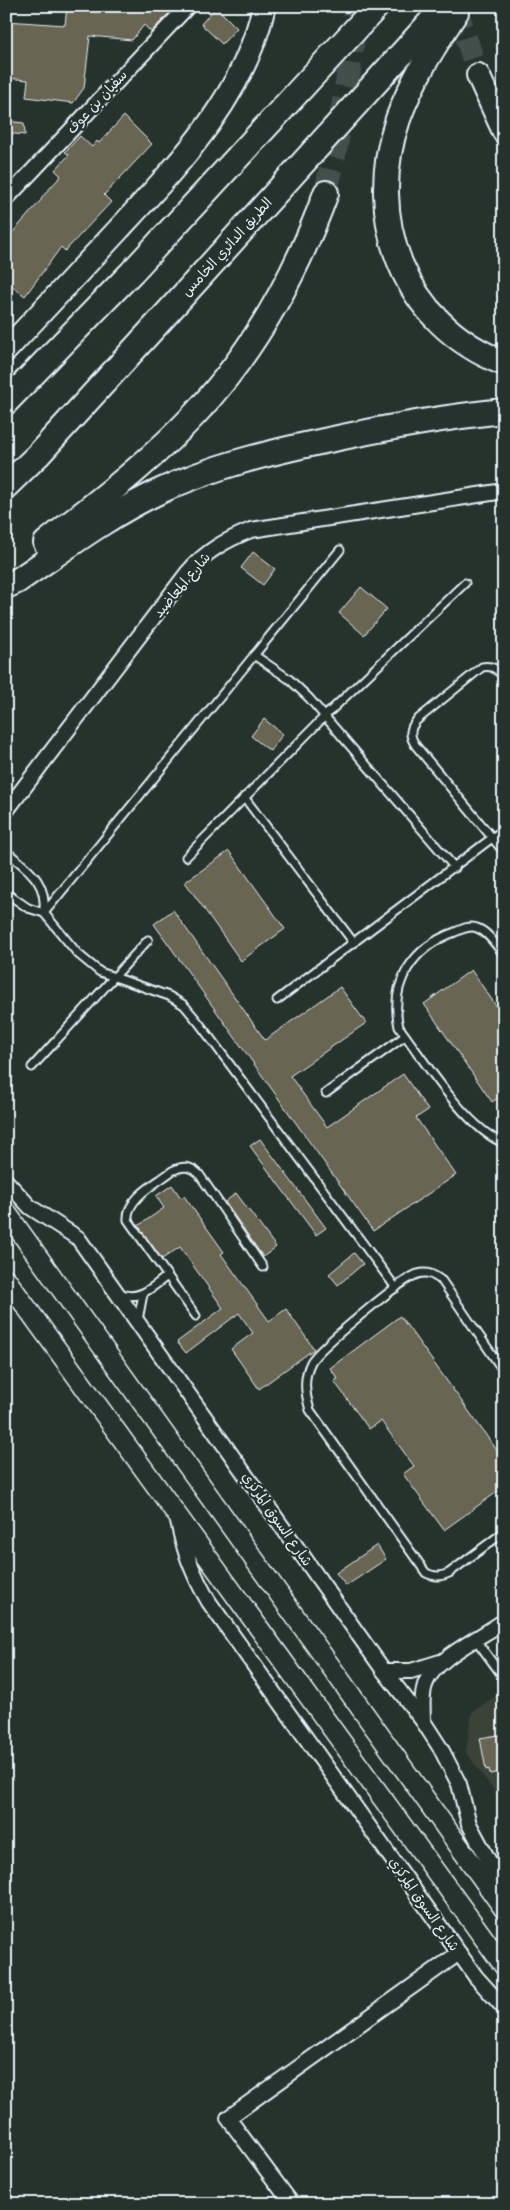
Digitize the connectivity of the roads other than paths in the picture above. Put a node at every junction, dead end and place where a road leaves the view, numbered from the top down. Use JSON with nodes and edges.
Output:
{"nodes":[{"id":1,"x":188,"y":6,"type":"edge"},
{"id":2,"x":264,"y":6,"type":"edge"},
{"id":3,"x":376,"y":6,"type":"edge"},
{"id":4,"x":445,"y":6,"type":"edge"},
{"id":5,"x":459,"y":6,"type":"edge"},
{"id":6,"x":478,"y":75,"type":"tunnel mouth"},
{"id":7,"x":504,"y":132,"type":"edge"},
{"id":8,"x":326,"y":193,"type":"tunnel mouth"},
{"id":9,"x":6,"y":199,"type":"edge"},
{"id":10,"x":6,"y":350,"type":"edge"},
{"id":11,"x":504,"y":363,"type":"edge"},
{"id":12,"x":6,"y":402,"type":"edge"},
{"id":13,"x":504,"y":411,"type":"edge"},
{"id":14,"x":6,"y":486,"type":"edge"},
{"id":15,"x":504,"y":490,"type":"edge"},
{"id":16,"x":340,"y":550,"type":"dead end"},
{"id":17,"x":6,"y":577,"type":"edge"},
{"id":18,"x":465,"y":583,"type":"dead end"},
{"id":19,"x":6,"y":586,"type":"edge"},
{"id":20,"x":254,"y":655,"type":"junction"},
{"id":21,"x":504,"y":677,"type":"edge"},
{"id":22,"x":325,"y":716,"type":"junction"},
{"id":23,"x":244,"y":798,"type":"junction"},
{"id":24,"x":6,"y":811,"type":"edge"},
{"id":25,"x":504,"y":829,"type":"edge"},
{"id":26,"x":493,"y":838,"type":"junction"},
{"id":27,"x":6,"y":851,"type":"edge"},
{"id":28,"x":504,"y":852,"type":"edge"},
{"id":29,"x":186,"y":857,"type":"dead end"},
{"id":30,"x":456,"y":868,"type":"junction"},
{"id":31,"x":6,"y":893,"type":"edge"},
{"id":32,"x":44,"y":913,"type":"junction"},
{"id":33,"x":148,"y":940,"type":"dead end"},
{"id":34,"x":354,"y":943,"type":"junction"},
{"id":35,"x":504,"y":955,"type":"edge"},
{"id":36,"x":113,"y":978,"type":"junction"},
{"id":37,"x":277,"y":1000,"type":"dead end"},
{"id":38,"x":405,"y":1036,"type":"junction"},
{"id":39,"x":32,"y":1067,"type":"dead end"},
{"id":40,"x":326,"y":1093,"type":"dead end"},
{"id":41,"x":504,"y":1143,"type":"edge"},
{"id":42,"x":6,"y":1181,"type":"edge"},
{"id":43,"x":6,"y":1212,"type":"edge"},
{"id":44,"x":263,"y":1268,"type":"dead end"},
{"id":45,"x":167,"y":1276,"type":"junction"},
{"id":46,"x":6,"y":1279,"type":"edge"},
{"id":47,"x":396,"y":1288,"type":"junction"},
{"id":48,"x":117,"y":1292,"type":"junction"},
{"id":49,"x":143,"y":1294,"type":"junction"},
{"id":50,"x":196,"y":1316,"type":"dead end"},
{"id":51,"x":138,"y":1321,"type":"junction"},
{"id":52,"x":504,"y":1372,"type":"edge"},
{"id":53,"x":178,"y":1519,"type":"junction"},
{"id":54,"x":504,"y":1532,"type":"edge"},
{"id":55,"x":503,"y":1623,"type":"edge"},
{"id":56,"x":476,"y":1640,"type":"junction"},
{"id":57,"x":445,"y":1660,"type":"junction"},
{"id":58,"x":384,"y":1670,"type":"junction"},
{"id":59,"x":504,"y":1678,"type":"edge"},
{"id":60,"x":423,"y":1721,"type":"junction"},
{"id":61,"x":504,"y":1889,"type":"edge"},
{"id":62,"x":504,"y":1909,"type":"edge"},
{"id":63,"x":459,"y":1953,"type":"junction"},
{"id":64,"x":504,"y":1966,"type":"edge"},
{"id":65,"x":504,"y":2008,"type":"edge"},
{"id":66,"x":292,"y":2204,"type":"edge"}],
"edges":[{"from":1,"to":9,"type":"street","name":"سفيان بن عوف"},
{"from":2,"to":10,"type":"highway"},
{"from":3,"to":12,"type":"highway"},
{"from":4,"to":14,"type":"highway","name":"الطريق الدائري الخامس"},
{"from":5,"to":11,"type":"highway"},
{"from":6,"to":7,"type":"highway"},
{"from":8,"to":17,"type":"highway"},
{"from":13,"to":19,"type":"highway"},
{"from":15,"to":24,"type":"street","name":"شارع المعاضيد"},
{"from":16,"to":20,"type":"lane"},
{"from":18,"to":22,"type":"lane"},
{"from":20,"to":22,"type":"lane"},
{"from":20,"to":32,"type":"lane"},
{"from":21,"to":26,"type":"lane"},
{"from":22,"to":23,"type":"lane"},
{"from":22,"to":30,"type":"lane"},
{"from":23,"to":29,"type":"lane"},
{"from":23,"to":34,"type":"lane"},
{"from":25,"to":26,"type":"lane"},
{"from":26,"to":28,"type":"lane"},
{"from":26,"to":30,"type":"lane"},
{"from":27,"to":32,"type":"lane"},
{"from":30,"to":34,"type":"lane"},
{"from":31,"to":32,"type":"lane"},
{"from":32,"to":36,"type":"lane"},
{"from":33,"to":36,"type":"lane"},
{"from":34,"to":37,"type":"lane"},
{"from":35,"to":38,"type":"lane"},
{"from":36,"to":39,"type":"lane"},
{"from":36,"to":47,"type":"lane"},
{"from":38,"to":40,"type":"lane"},
{"from":38,"to":41,"type":"lane"},
{"from":42,"to":48,"type":"street","name":"شارع السوق المركزي"},
{"from":43,"to":62,"type":"main road"},
{"from":44,"to":45,"type":"lane"},
{"from":45,"to":49,"type":"lane"},
{"from":45,"to":50,"type":"lane"},
{"from":46,"to":53,"type":"main road","name":"شارع السوق المركزي"},
{"from":47,"to":52,"type":"lane"},
{"from":47,"to":54,"type":"lane"},
{"from":48,"to":49,"type":"lane"},
{"from":48,"to":51,"type":"street","name":"شارع السوق المركزي"},
{"from":49,"to":51,"type":"lane"},
{"from":51,"to":58,"type":"street","name":"شارع السوق المركزي"},
{"from":53,"to":63,"type":"street","name":"شارع السوق المركزي"},
{"from":53,"to":64,"type":"main road","name":"شارع السوق المركزي"},
{"from":55,"to":56,"type":"street"},
{"from":56,"to":57,"type":"street"},
{"from":56,"to":59,"type":"lane"},
{"from":57,"to":58,"type":"street"},
{"from":57,"to":60,"type":"street"},
{"from":58,"to":60,"type":"street","name":"شارع السوق المركزي"},
{"from":60,"to":61,"type":"street","name":"شارع السوق المركزي"},
{"from":63,"to":65,"type":"street","name":"شارع السوق المركزي"},
{"from":63,"to":66,"type":"street"}]}
